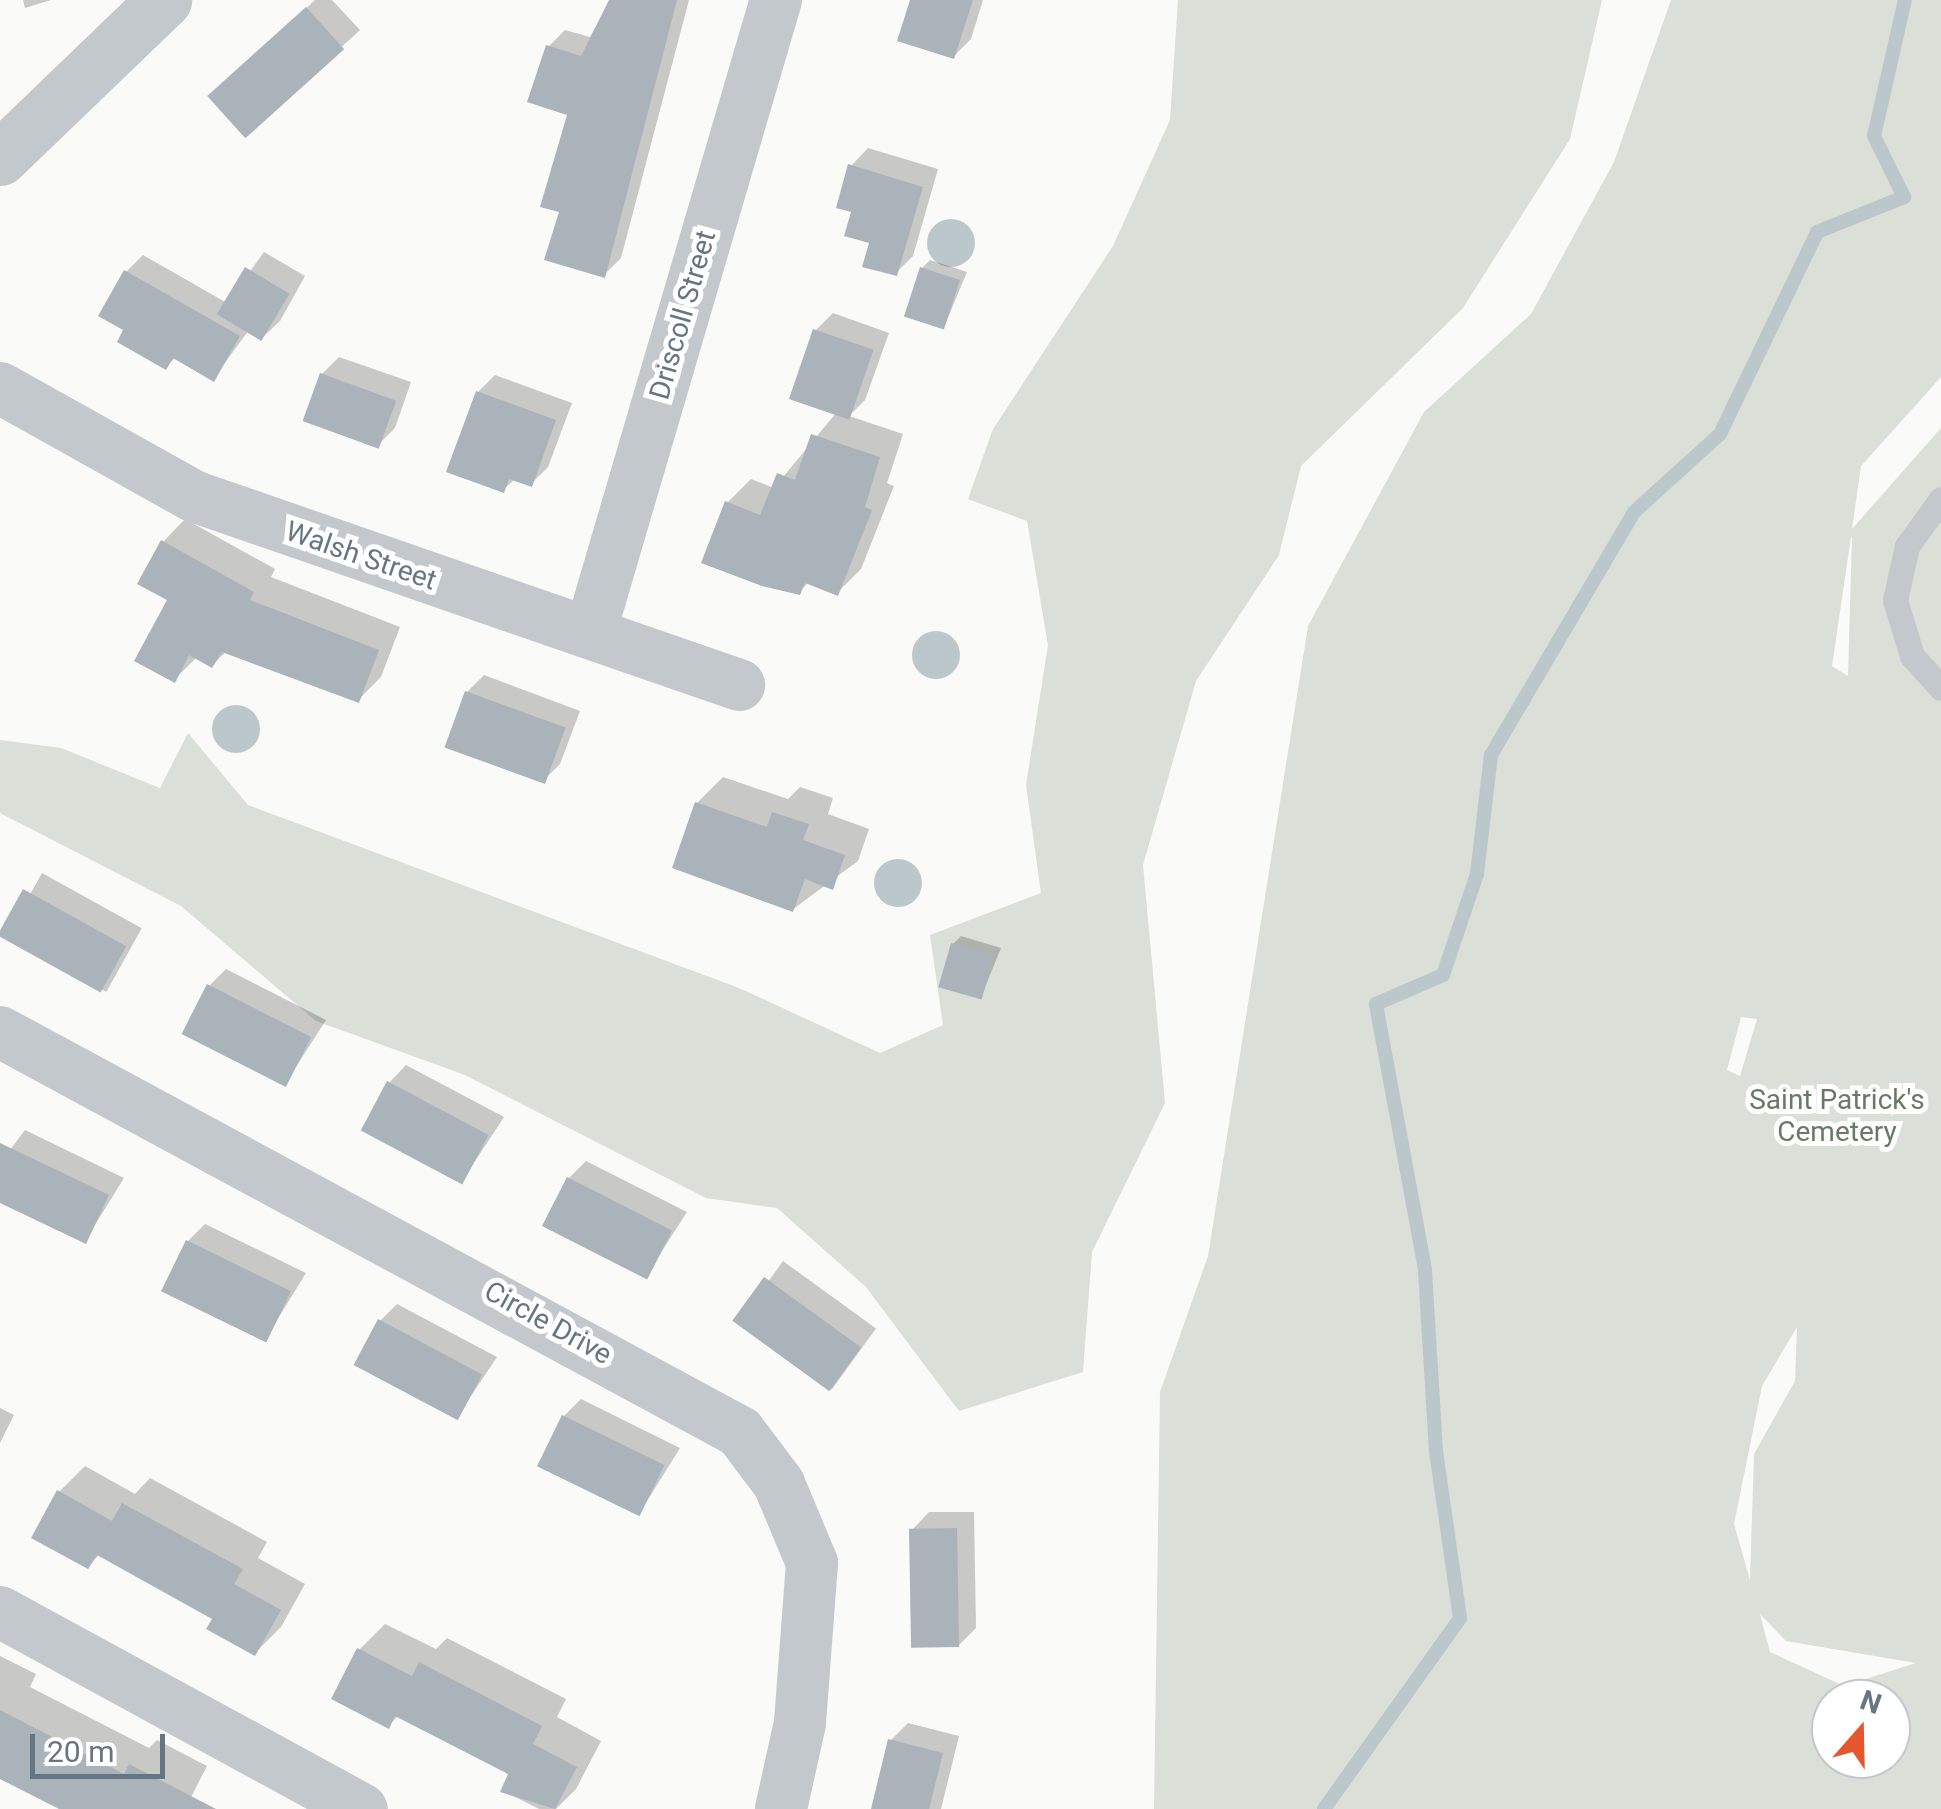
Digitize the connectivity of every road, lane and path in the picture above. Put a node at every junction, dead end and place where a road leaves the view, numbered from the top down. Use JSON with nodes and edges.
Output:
{"nodes":[{"id":1,"x":164,"y":0,"type":"edge"},
{"id":2,"x":776,"y":0,"type":"edge"},
{"id":3,"x":0,"y":158,"type":"edge"},
{"id":4,"x":0,"y":388,"type":"edge"},
{"id":5,"x":1941,"y":499,"type":"edge"},
{"id":6,"x":591,"y":630,"type":"junction"},
{"id":7,"x":739,"y":686,"type":"dead end"},
{"id":8,"x":1941,"y":688,"type":"edge"},
{"id":9,"x":0,"y":1032,"type":"edge"},
{"id":10,"x":0,"y":1612,"type":"edge"},
{"id":11,"x":362,"y":1809,"type":"edge"},
{"id":12,"x":781,"y":1809,"type":"edge"}],
"edges":[{"from":1,"to":3,"type":"street"},
{"from":2,"to":6,"type":"street","name":"Driscoll Street"},
{"from":4,"to":6,"type":"street","name":"Walsh Street"},
{"from":5,"to":8,"type":"lane"},
{"from":6,"to":7,"type":"street","name":"Walsh Street"},
{"from":9,"to":12,"type":"street","name":"Circle Drive"},
{"from":10,"to":11,"type":"street"}]}
